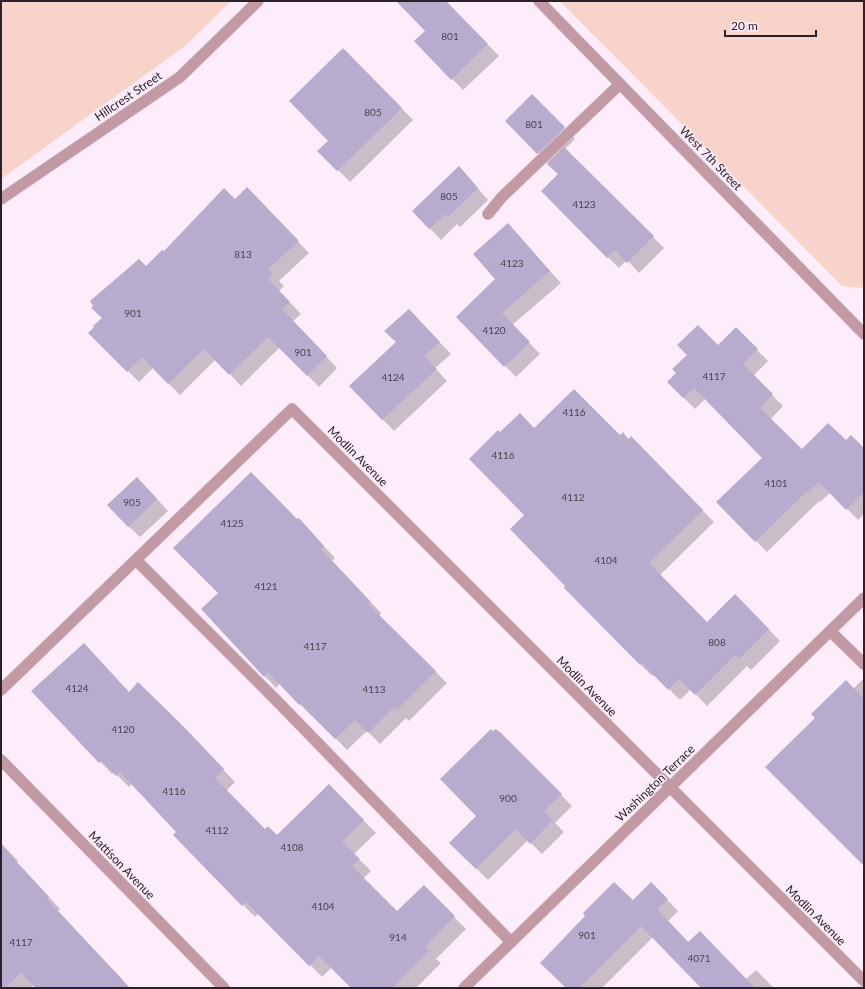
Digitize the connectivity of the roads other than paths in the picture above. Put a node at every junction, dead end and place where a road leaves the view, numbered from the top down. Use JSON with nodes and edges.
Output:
{"nodes":[{"id":1,"x":258,"y":1,"type":"edge"},
{"id":2,"x":539,"y":1,"type":"edge"},
{"id":3,"x":620,"y":84,"type":"junction"},
{"id":4,"x":1,"y":199,"type":"edge"},
{"id":5,"x":488,"y":214,"type":"dead end"},
{"id":6,"x":862,"y":328,"type":"edge"},
{"id":7,"x":136,"y":560,"type":"junction"},
{"id":8,"x":864,"y":598,"type":"edge"},
{"id":9,"x":830,"y":631,"type":"junction"},
{"id":10,"x":864,"y":664,"type":"edge"},
{"id":11,"x":1,"y":690,"type":"edge"},
{"id":12,"x":1,"y":760,"type":"edge"},
{"id":13,"x":670,"y":787,"type":"junction"},
{"id":14,"x":511,"y":942,"type":"junction"},
{"id":15,"x":864,"y":981,"type":"edge"},
{"id":16,"x":224,"y":988,"type":"edge"},
{"id":17,"x":464,"y":988,"type":"edge"}],
"edges":[{"from":1,"to":4,"type":"street","name":"Hillcrest Street"},
{"from":2,"to":3,"type":"street","name":"West 7th Street"},
{"from":3,"to":5,"type":"street"},
{"from":3,"to":6,"type":"street","name":"West 7th Street"},
{"from":7,"to":11,"type":"street"},
{"from":7,"to":13,"type":"street","name":"Modlin Avenue"},
{"from":7,"to":14,"type":"street"},
{"from":8,"to":9,"type":"street","name":"Washington Terrace"},
{"from":9,"to":10,"type":"street"},
{"from":9,"to":13,"type":"street","name":"Washington Terrace"},
{"from":12,"to":16,"type":"street","name":"Mattison Avenue"},
{"from":13,"to":14,"type":"street","name":"Washington Terrace"},
{"from":13,"to":15,"type":"street","name":"Modlin Avenue"},
{"from":14,"to":17,"type":"street","name":"Washington Terrace"}]}
